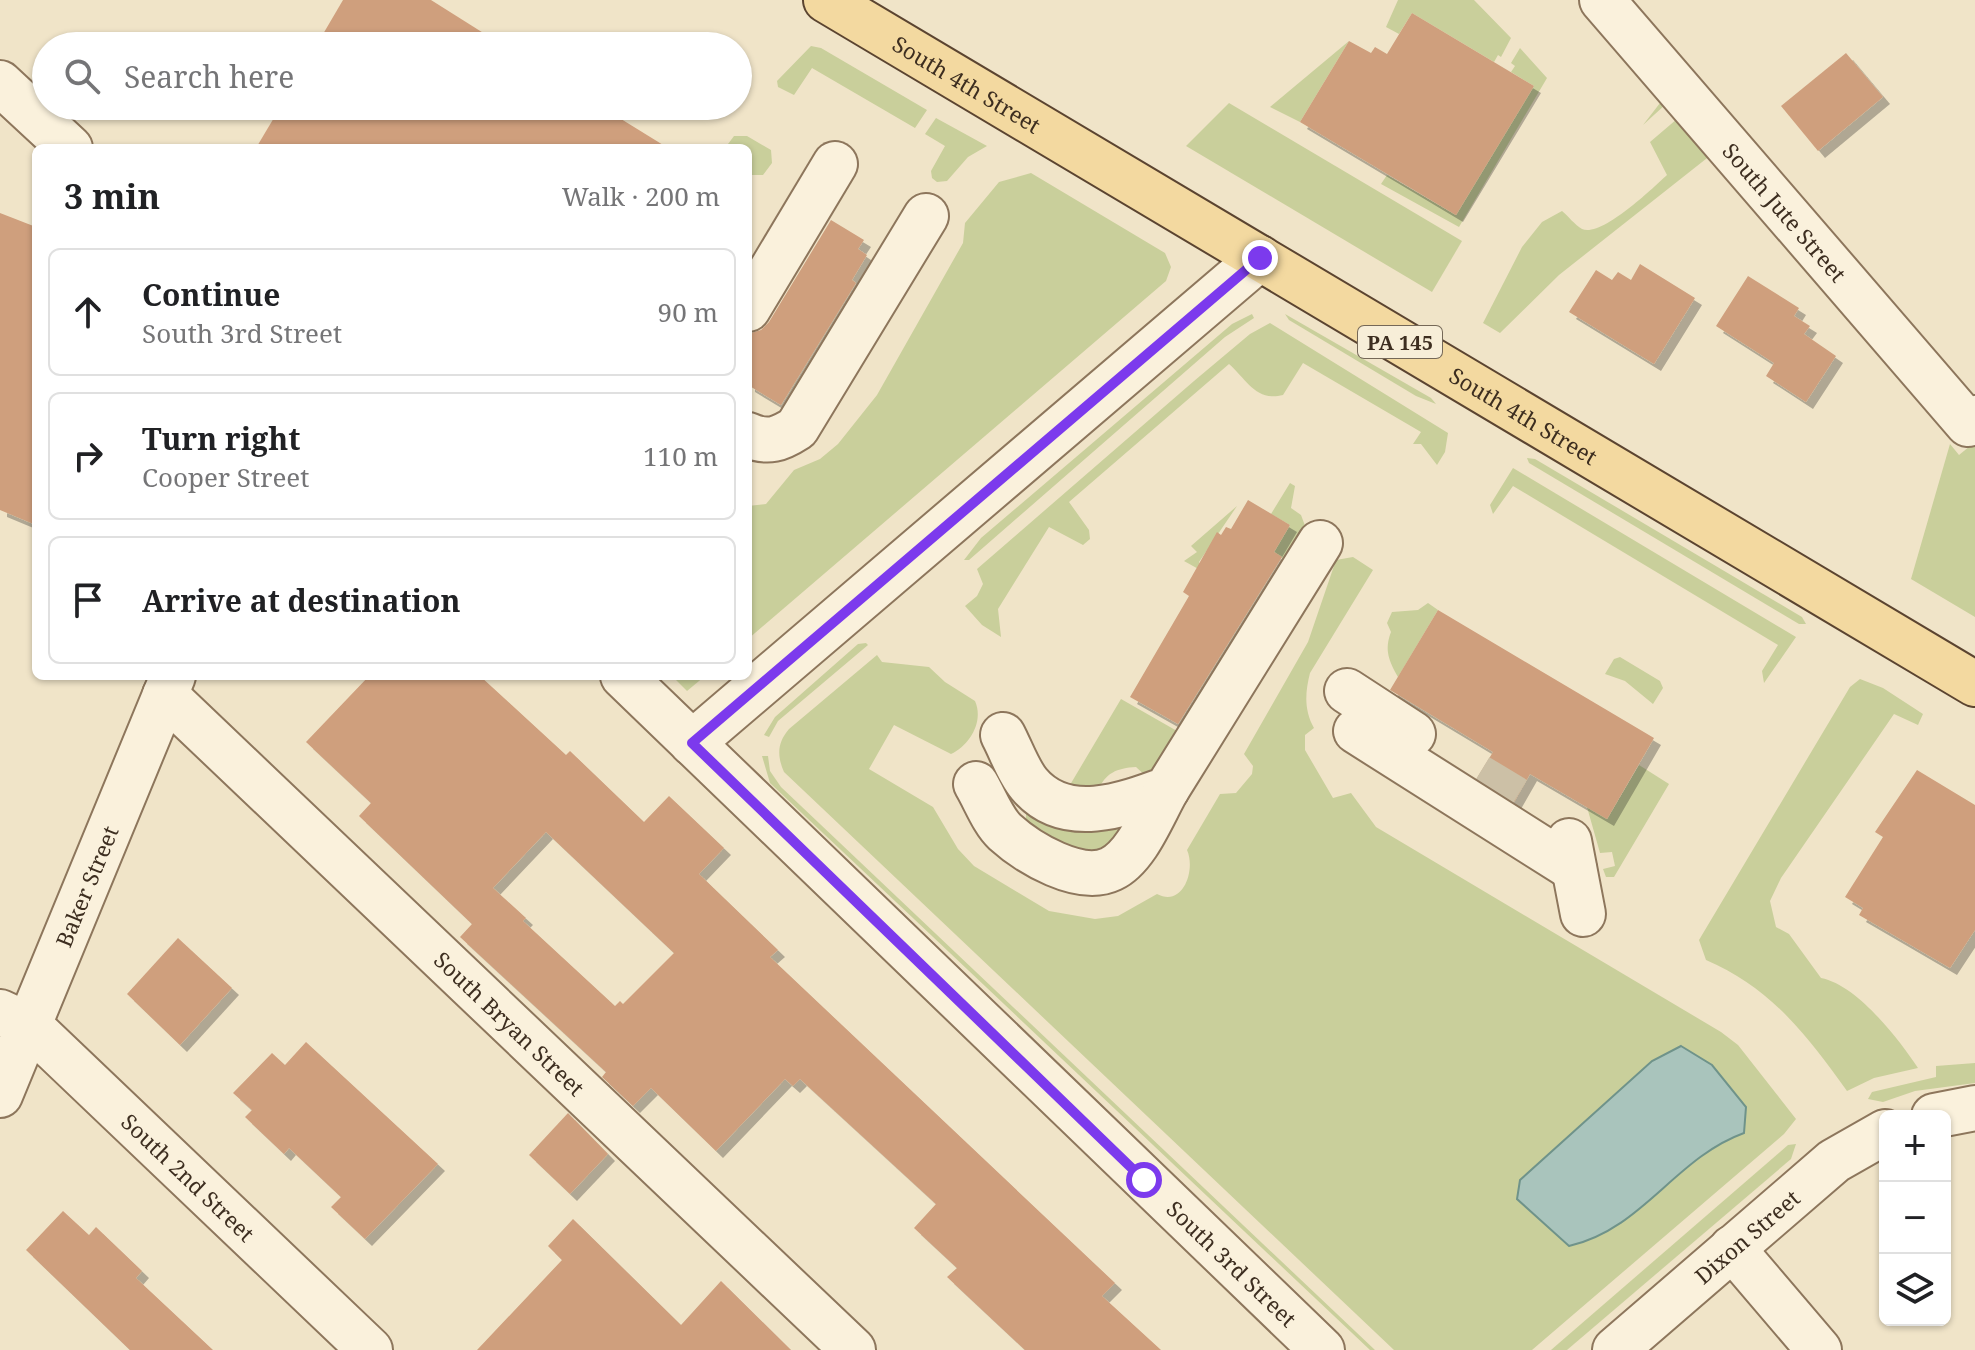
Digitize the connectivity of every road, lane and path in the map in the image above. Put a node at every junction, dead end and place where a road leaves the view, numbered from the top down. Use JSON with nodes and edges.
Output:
{"nodes":[{"id":1,"x":826,"y":0,"type":"edge"},
{"id":2,"x":1602,"y":0,"type":"edge"},
{"id":3,"x":0,"y":83,"type":"edge"},
{"id":4,"x":32,"y":113,"type":"edge"},
{"id":5,"x":40,"y":120,"type":"edge"},
{"id":6,"x":66,"y":144,"type":"edge"},
{"id":7,"x":835,"y":164,"type":"dead end"},
{"id":8,"x":926,"y":216,"type":"dead end"},
{"id":9,"x":1260,"y":258,"type":"junction"},
{"id":10,"x":752,"y":302,"type":"edge"},
{"id":11,"x":1971,"y":421,"type":"edge"},
{"id":12,"x":752,"y":437,"type":"edge"},
{"id":13,"x":1320,"y":543,"type":"dead end"},
{"id":14,"x":627,"y":680,"type":"edge"},
{"id":15,"x":1975,"y":684,"type":"edge"},
{"id":16,"x":169,"y":686,"type":"edge"},
{"id":17,"x":1003,"y":735,"type":"dead end"},
{"id":18,"x":692,"y":743,"type":"junction"},
{"id":19,"x":1478,"y":776,"type":"tunnel mouth"},
{"id":20,"x":976,"y":784,"type":"dead end"},
{"id":21,"x":1167,"y":789,"type":"junction"},
{"id":22,"x":1516,"y":799,"type":"tunnel mouth"},
{"id":23,"x":1574,"y":869,"type":"junction"},
{"id":24,"x":1583,"y":914,"type":"dead end"},
{"id":25,"x":15,"y":1019,"type":"edge"},
{"id":26,"x":0,"y":1095,"type":"edge"},
{"id":27,"x":1975,"y":1108,"type":"edge"},
{"id":28,"x":1951,"y":1113,"type":"edge"},
{"id":29,"x":1879,"y":1135,"type":"edge"},
{"id":30,"x":1732,"y":1248,"type":"junction"},
{"id":31,"x":370,"y":1350,"type":"edge"},
{"id":32,"x":853,"y":1350,"type":"edge"},
{"id":33,"x":1322,"y":1350,"type":"edge"},
{"id":34,"x":1615,"y":1350,"type":"edge"},
{"id":35,"x":1819,"y":1350,"type":"edge"}],
"edges":[{"from":1,"to":9,"type":"main road","name":"South 4th Street","number":"PA 145"},
{"from":2,"to":11,"type":"street","name":"South Jute Street"},
{"from":3,"to":4,"type":"street"},
{"from":5,"to":6,"type":"street"},
{"from":7,"to":10,"type":"street"},
{"from":8,"to":12,"type":"street"},
{"from":9,"to":15,"type":"main road","name":"South 4th Street","number":"PA 145"},
{"from":9,"to":18,"type":"street"},
{"from":13,"to":21,"type":"street"},
{"from":14,"to":18,"type":"street","name":"South 3rd Street"},
{"from":16,"to":25,"type":"street","name":"Baker Street"},
{"from":16,"to":32,"type":"street","name":"South Bryan Street"},
{"from":17,"to":21,"type":"street"},
{"from":18,"to":33,"type":"street","name":"South 3rd Street"},
{"from":19,"to":23,"type":"street"},
{"from":20,"to":21,"type":"street"},
{"from":22,"to":23,"type":"street"},
{"from":23,"to":24,"type":"street"},
{"from":25,"to":26,"type":"street","name":"Baker Street"},
{"from":25,"to":31,"type":"street","name":"South 2nd Street"},
{"from":27,"to":28,"type":"street"},
{"from":29,"to":30,"type":"street","name":"Dixon Street"},
{"from":30,"to":34,"type":"street","name":"Dixon Street"},
{"from":30,"to":35,"type":"street"}]}
